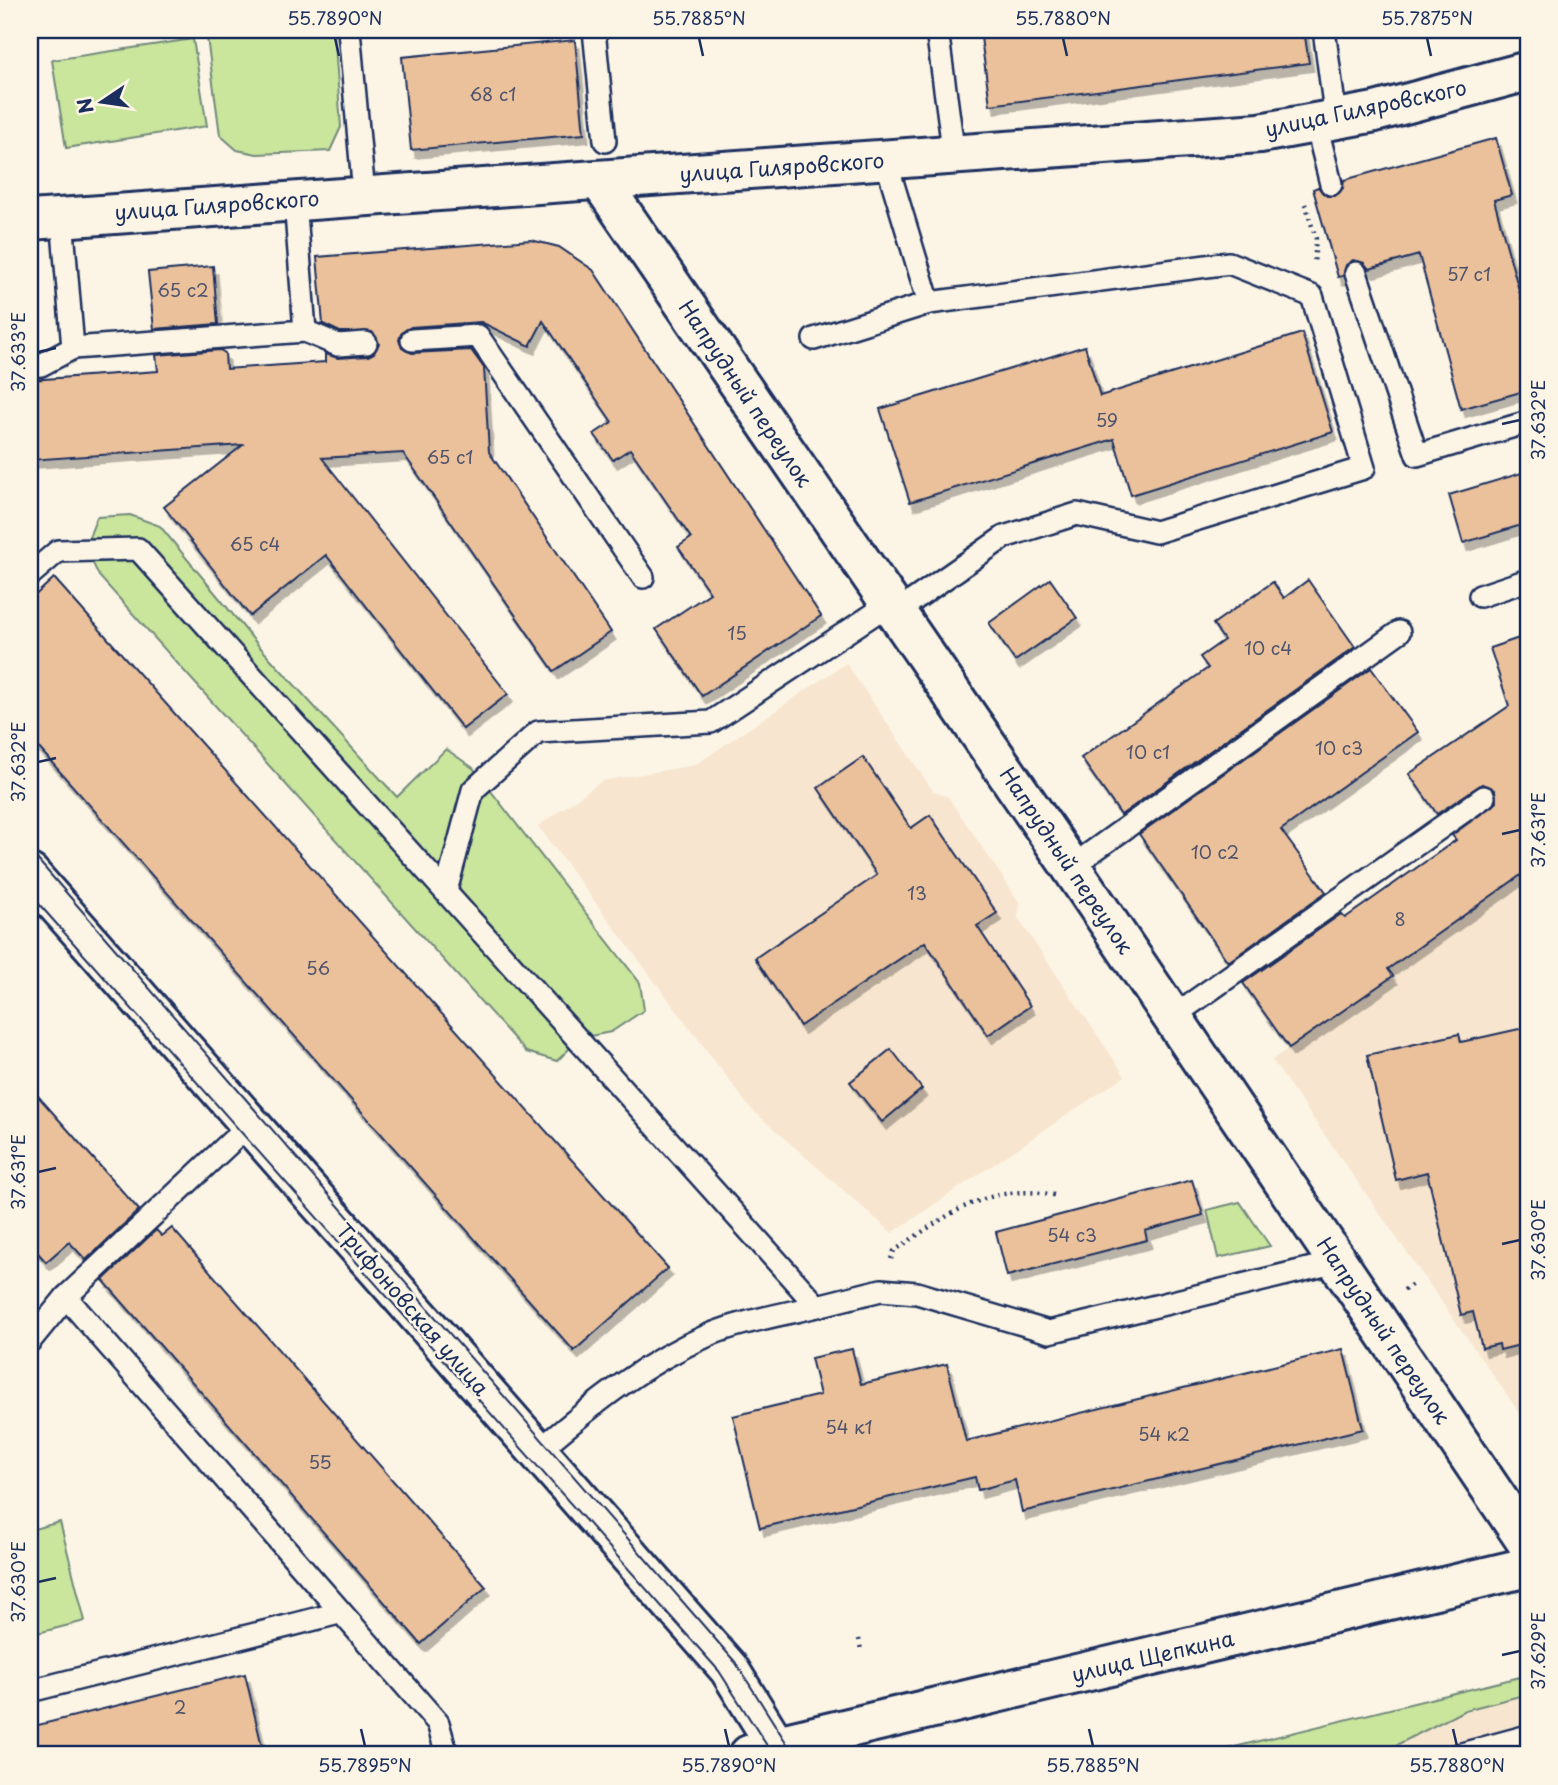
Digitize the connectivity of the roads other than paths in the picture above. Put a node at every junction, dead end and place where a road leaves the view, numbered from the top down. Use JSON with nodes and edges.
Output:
{"nodes":[{"id":1,"x":349,"y":30,"type":"edge"},
{"id":2,"x":594,"y":30,"type":"edge"},
{"id":3,"x":937,"y":30,"type":"edge"},
{"id":4,"x":1324,"y":30,"type":"edge"},
{"id":5,"x":1528,"y":71,"type":"edge"},
{"id":6,"x":1326,"y":122,"type":"junction"},
{"id":7,"x":605,"y":141,"type":"dead end"},
{"id":8,"x":954,"y":156,"type":"junction"},
{"id":9,"x":886,"y":161,"type":"junction"},
{"id":10,"x":600,"y":181,"type":"junction"},
{"id":11,"x":1331,"y":184,"type":"dead end"},
{"id":12,"x":364,"y":195,"type":"junction"},
{"id":13,"x":295,"y":200,"type":"junction"},
{"id":14,"x":46,"y":219,"type":"edge"},
{"id":15,"x":1356,"y":272,"type":"dead end"},
{"id":16,"x":929,"y":303,"type":"junction"},
{"id":17,"x":305,"y":331,"type":"junction"},
{"id":18,"x":814,"y":339,"type":"dead end"},
{"id":19,"x":412,"y":340,"type":"dead end"},
{"id":20,"x":366,"y":343,"type":"dead end"},
{"id":21,"x":73,"y":348,"type":"junction"},
{"id":22,"x":30,"y":366,"type":"edge"},
{"id":23,"x":1528,"y":422,"type":"edge"},
{"id":24,"x":30,"y":575,"type":"edge"},
{"id":25,"x":643,"y":577,"type":"dead end"},
{"id":26,"x":1528,"y":580,"type":"edge"},
{"id":27,"x":1480,"y":596,"type":"dead end"},
{"id":28,"x":892,"y":608,"type":"junction"},
{"id":29,"x":1399,"y":632,"type":"dead end"},
{"id":30,"x":1484,"y":797,"type":"dead end"},
{"id":31,"x":1071,"y":866,"type":"junction"},
{"id":32,"x":30,"y":874,"type":"edge"},
{"id":33,"x":446,"y":891,"type":"junction"},
{"id":34,"x":1172,"y":1017,"type":"junction"},
{"id":35,"x":250,"y":1124,"type":"junction"},
{"id":36,"x":1337,"y":1262,"type":"junction"},
{"id":37,"x":66,"y":1297,"type":"junction"},
{"id":38,"x":817,"y":1306,"type":"junction"},
{"id":39,"x":30,"y":1341,"type":"edge"},
{"id":40,"x":537,"y":1452,"type":"junction"},
{"id":41,"x":1528,"y":1544,"type":"edge"},
{"id":42,"x":1528,"y":1567,"type":"edge"},
{"id":43,"x":339,"y":1613,"type":"junction"},
{"id":44,"x":30,"y":1691,"type":"edge"},
{"id":45,"x":1528,"y":1736,"type":"edge"},
{"id":46,"x":769,"y":1752,"type":"edge"},
{"id":47,"x":447,"y":1755,"type":"edge"},
{"id":48,"x":1458,"y":1755,"type":"edge"}],
"edges":[{"from":1,"to":12,"type":"lane"},
{"from":2,"to":7,"type":"lane"},
{"from":3,"to":8,"type":"lane"},
{"from":4,"to":6,"type":"lane"},
{"from":5,"to":6,"type":"street","name":"улица Гиляровского"},
{"from":6,"to":8,"type":"street","name":"улица Гиляровского"},
{"from":6,"to":11,"type":"lane"},
{"from":8,"to":9,"type":"street","name":"улица Гиляровского"},
{"from":9,"to":10,"type":"street","name":"улица Гиляровского"},
{"from":9,"to":16,"type":"lane"},
{"from":10,"to":12,"type":"street","name":"улица Гиляровского"},
{"from":10,"to":28,"type":"street","name":"Напрудный переулок"},
{"from":12,"to":13,"type":"street","name":"улица Гиляровского"},
{"from":13,"to":14,"type":"street","name":"улица Гиляровского"},
{"from":13,"to":17,"type":"lane"},
{"from":14,"to":21,"type":"lane"},
{"from":15,"to":23,"type":"lane"},
{"from":16,"to":18,"type":"lane"},
{"from":16,"to":28,"type":"lane"},
{"from":17,"to":20,"type":"lane"},
{"from":17,"to":21,"type":"lane"},
{"from":19,"to":25,"type":"lane"},
{"from":21,"to":22,"type":"lane"},
{"from":24,"to":33,"type":"lane"},
{"from":26,"to":27,"type":"lane"},
{"from":28,"to":31,"type":"street","name":"Напрудный переулок"},
{"from":28,"to":33,"type":"lane"},
{"from":29,"to":31,"type":"lane"},
{"from":30,"to":34,"type":"lane"},
{"from":31,"to":34,"type":"street","name":"Напрудный переулок"},
{"from":32,"to":35,"type":"street","name":"Трифоновская улица"},
{"from":33,"to":38,"type":"lane"},
{"from":34,"to":36,"type":"street","name":"Напрудный переулок"},
{"from":35,"to":37,"type":"lane"},
{"from":35,"to":40,"type":"street","name":"Трифоновская улица"},
{"from":36,"to":38,"type":"lane"},
{"from":36,"to":41,"type":"street","name":"Напрудный переулок"},
{"from":37,"to":39,"type":"lane"},
{"from":37,"to":43,"type":"lane"},
{"from":38,"to":40,"type":"lane"},
{"from":40,"to":46,"type":"street","name":"Трифоновская улица"},
{"from":42,"to":46,"type":"street","name":"улица Щепкина"},
{"from":43,"to":44,"type":"lane"},
{"from":43,"to":47,"type":"lane"},
{"from":45,"to":48,"type":"lane"}]}
